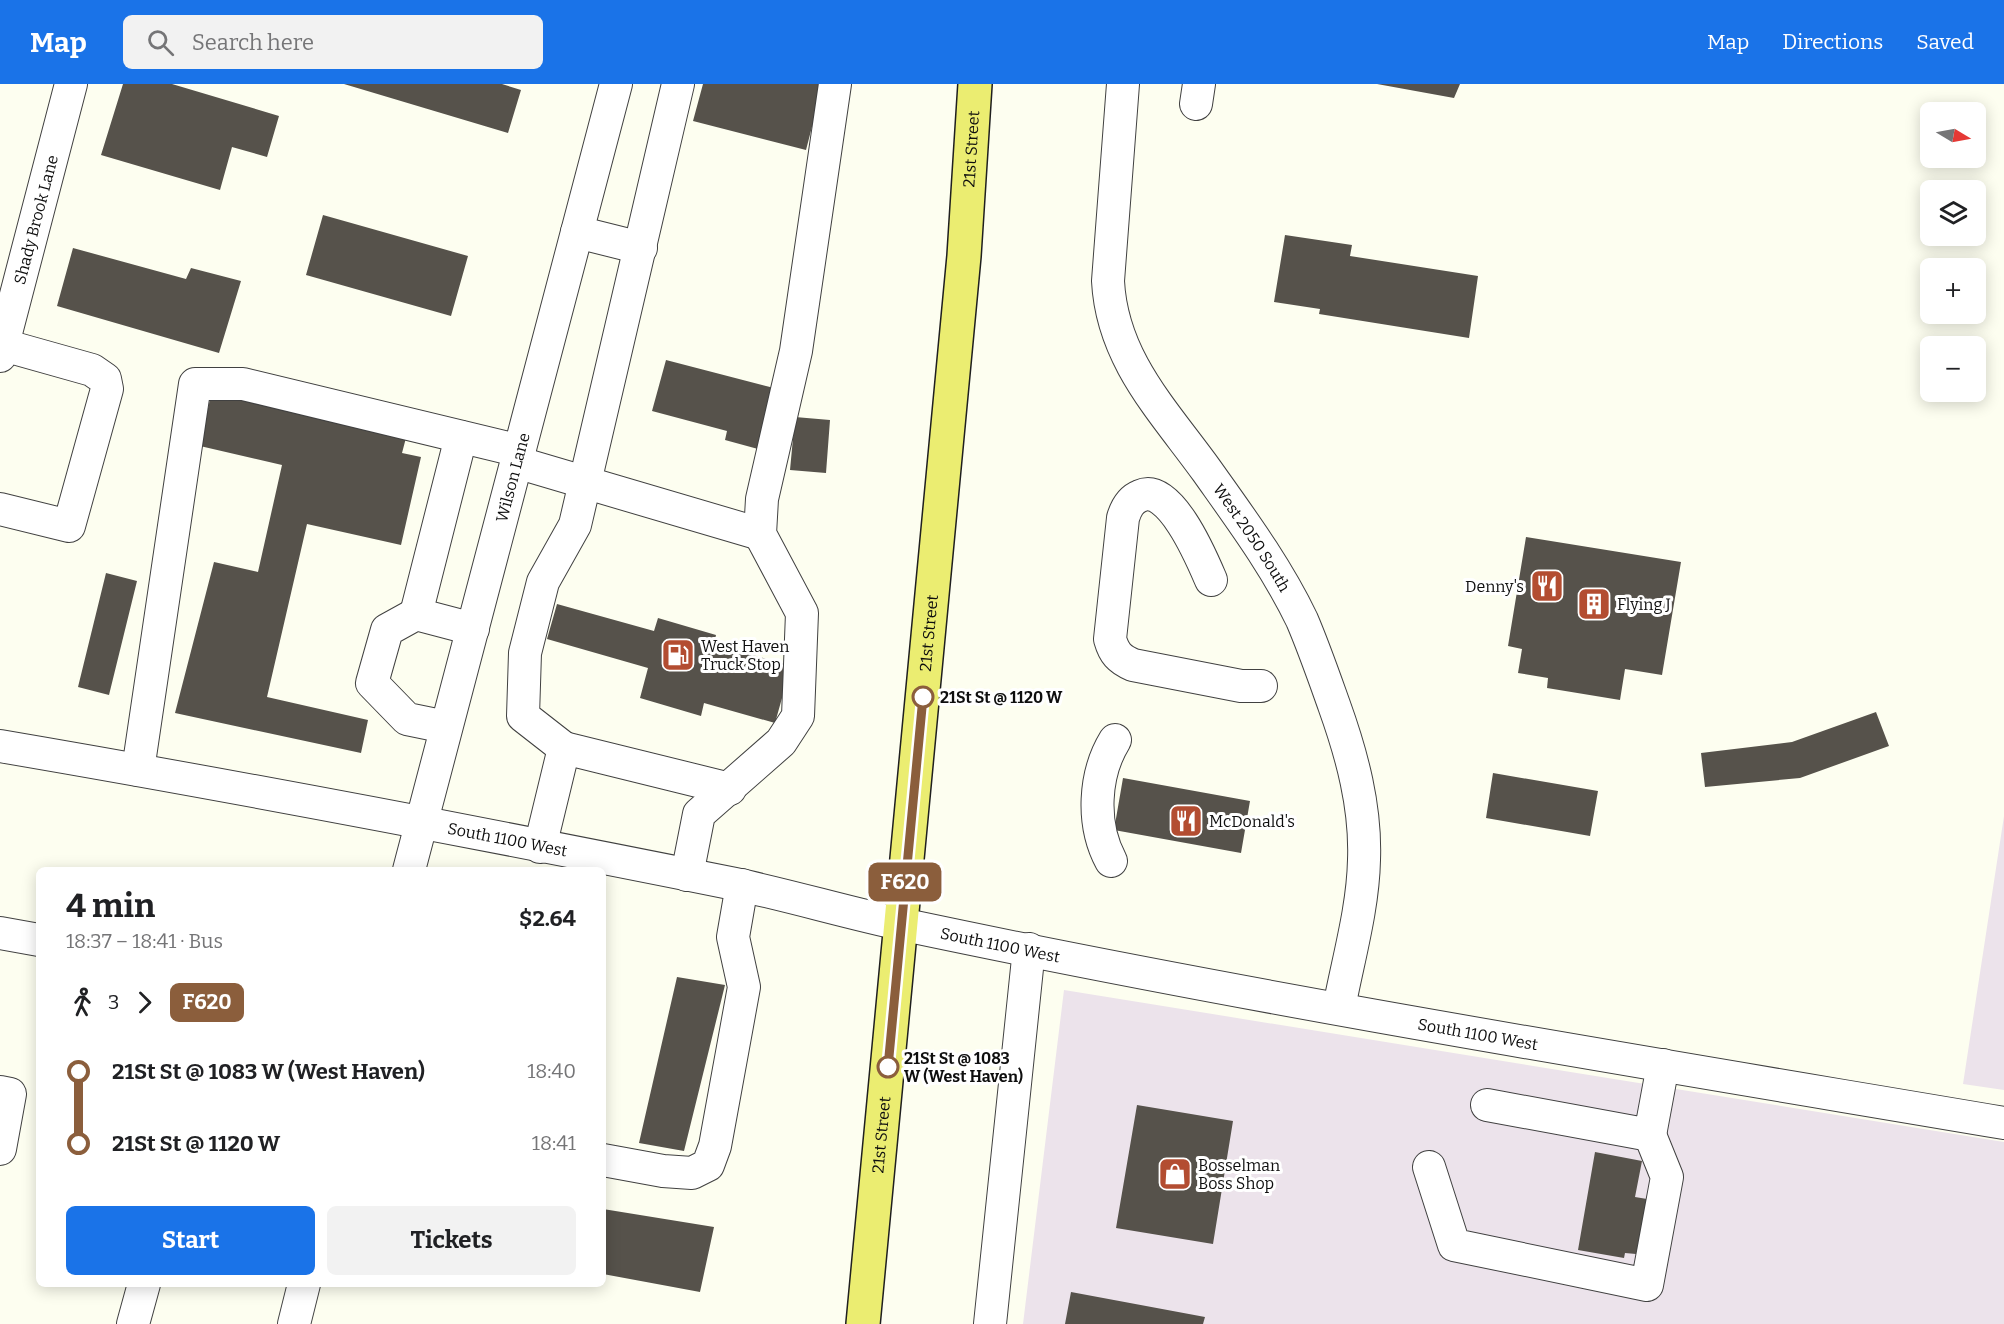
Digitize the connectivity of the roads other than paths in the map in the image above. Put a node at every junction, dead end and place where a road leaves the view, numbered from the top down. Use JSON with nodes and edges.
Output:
{"nodes":[{"id":1,"x":70,"y":84,"type":"edge"},
{"id":2,"x":616,"y":84,"type":"edge"},
{"id":3,"x":678,"y":84,"type":"edge"},
{"id":4,"x":835,"y":84,"type":"edge"},
{"id":5,"x":975,"y":84,"type":"edge"},
{"id":6,"x":1123,"y":84,"type":"edge"},
{"id":7,"x":577,"y":232,"type":"junction"},
{"id":8,"x":640,"y":248,"type":"junction"},
{"id":9,"x":1,"y":351,"type":"edge"},
{"id":10,"x":461,"y":437,"type":"junction"},
{"id":11,"x":518,"y":457,"type":"junction"},
{"id":12,"x":586,"y":481,"type":"junction"},
{"id":13,"x":0,"y":509,"type":"edge"},
{"id":14,"x":760,"y":534,"type":"junction"},
{"id":15,"x":1211,"y":580,"type":"dead end"},
{"id":16,"x":416,"y":614,"type":"junction"},
{"id":17,"x":473,"y":629,"type":"junction"},
{"id":18,"x":1261,"y":686,"type":"dead end"},
{"id":19,"x":446,"y":727,"type":"junction"},
{"id":20,"x":1115,"y":740,"type":"dead end"},
{"id":21,"x":0,"y":746,"type":"edge"},
{"id":22,"x":564,"y":748,"type":"junction"},
{"id":23,"x":138,"y":770,"type":"junction"},
{"id":24,"x":730,"y":789,"type":"junction"},
{"id":25,"x":421,"y":824,"type":"junction"},
{"id":26,"x":540,"y":848,"type":"junction"},
{"id":27,"x":1111,"y":861,"type":"dead end"},
{"id":28,"x":410,"y":867,"type":"edge"},
{"id":29,"x":687,"y":875,"type":"junction"},
{"id":30,"x":742,"y":885,"type":"junction"},
{"id":31,"x":901,"y":925,"type":"junction"},
{"id":32,"x":0,"y":933,"type":"edge"},
{"id":33,"x":36,"y":939,"type":"edge"},
{"id":34,"x":1029,"y":949,"type":"junction"},
{"id":35,"x":1339,"y":1008,"type":"junction"},
{"id":36,"x":1663,"y":1065,"type":"junction"},
{"id":37,"x":0,"y":1092,"type":"edge"},
{"id":38,"x":1487,"y":1105,"type":"dead end"},
{"id":39,"x":2004,"y":1123,"type":"edge"},
{"id":40,"x":1650,"y":1135,"type":"junction"},
{"id":41,"x":0,"y":1149,"type":"edge"},
{"id":42,"x":606,"y":1161,"type":"edge"},
{"id":43,"x":1429,"y":1167,"type":"dead end"},
{"id":44,"x":143,"y":1287,"type":"edge"},
{"id":45,"x":303,"y":1287,"type":"edge"},
{"id":46,"x":133,"y":1324,"type":"edge"},
{"id":47,"x":294,"y":1324,"type":"edge"},
{"id":48,"x":863,"y":1324,"type":"edge"},
{"id":49,"x":990,"y":1324,"type":"edge"}],
"edges":[{"from":1,"to":9,"type":"street","name":"Shady Brook Lane"},
{"from":2,"to":7,"type":"street","name":"Wilson Lane"},
{"from":3,"to":8,"type":"street"},
{"from":4,"to":14,"type":"street"},
{"from":5,"to":31,"type":"main road","name":"21st Street"},
{"from":6,"to":35,"type":"street","name":"West 2050 South"},
{"from":7,"to":8,"type":"street"},
{"from":7,"to":11,"type":"street","name":"Wilson Lane"},
{"from":8,"to":12,"type":"street"},
{"from":9,"to":13,"type":"street"},
{"from":10,"to":11,"type":"street"},
{"from":10,"to":16,"type":"street"},
{"from":10,"to":23,"type":"street"},
{"from":11,"to":12,"type":"street"},
{"from":11,"to":17,"type":"street","name":"Wilson Lane"},
{"from":12,"to":14,"type":"street"},
{"from":12,"to":22,"type":"street"},
{"from":14,"to":24,"type":"street"},
{"from":15,"to":18,"type":"street"},
{"from":16,"to":17,"type":"street"},
{"from":16,"to":19,"type":"street"},
{"from":17,"to":19,"type":"street","name":"Wilson Lane"},
{"from":19,"to":25,"type":"street","name":"Wilson Lane"},
{"from":20,"to":27,"type":"street"},
{"from":21,"to":23,"type":"street","name":"South 1100 West"},
{"from":22,"to":24,"type":"street"},
{"from":22,"to":26,"type":"street"},
{"from":23,"to":25,"type":"street","name":"South 1100 West"},
{"from":24,"to":29,"type":"street"},
{"from":25,"to":26,"type":"street","name":"South 1100 West"},
{"from":25,"to":28,"type":"street","name":"Wilson Lane"},
{"from":26,"to":29,"type":"street","name":"South 1100 West"},
{"from":29,"to":30,"type":"street","name":"South 1100 West"},
{"from":30,"to":31,"type":"street","name":"South 1100 West"},
{"from":30,"to":42,"type":"street"},
{"from":31,"to":34,"type":"street","name":"South 1100 West"},
{"from":31,"to":48,"type":"main road","name":"21st Street"},
{"from":32,"to":33,"type":"street"},
{"from":34,"to":35,"type":"street","name":"South 1100 West"},
{"from":34,"to":49,"type":"street"},
{"from":35,"to":36,"type":"street","name":"South 1100 West"},
{"from":36,"to":39,"type":"street","name":"South 1100 West"},
{"from":36,"to":40,"type":"street"},
{"from":37,"to":41,"type":"street"},
{"from":38,"to":40,"type":"street"},
{"from":40,"to":43,"type":"street"},
{"from":44,"to":46,"type":"street"},
{"from":45,"to":47,"type":"street"}]}
